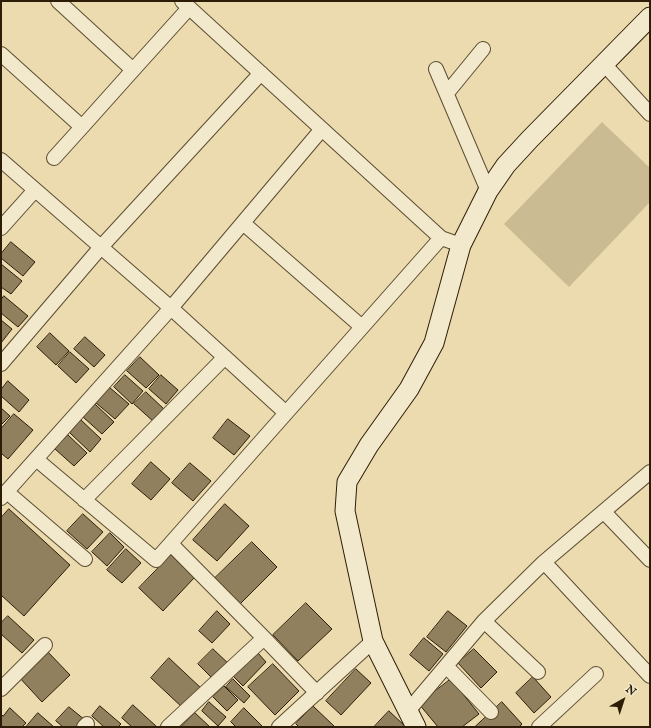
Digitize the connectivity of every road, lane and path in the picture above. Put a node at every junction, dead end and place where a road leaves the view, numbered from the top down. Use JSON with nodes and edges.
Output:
{"nodes":[{"id":1,"x":58,"y":1,"type":"edge"},
{"id":2,"x":186,"y":4,"type":"edge"},
{"id":3,"x":650,"y":17,"type":"edge"},
{"id":4,"x":483,"y":49,"type":"dead end"},
{"id":5,"x":1,"y":54,"type":"edge"},
{"id":6,"x":604,"y":64,"type":"junction"},
{"id":7,"x":436,"y":69,"type":"dead end"},
{"id":8,"x":133,"y":70,"type":"junction"},
{"id":9,"x":261,"y":74,"type":"junction"},
{"id":10,"x":447,"y":93,"type":"junction"},
{"id":11,"x":650,"y":114,"type":"edge"},
{"id":12,"x":82,"y":127,"type":"junction"},
{"id":13,"x":322,"y":130,"type":"junction"},
{"id":14,"x":54,"y":158,"type":"dead end"},
{"id":15,"x":1,"y":160,"type":"edge"},
{"id":16,"x":35,"y":190,"type":"junction"},
{"id":17,"x":488,"y":191,"type":"junction"},
{"id":18,"x":243,"y":223,"type":"junction"},
{"id":19,"x":1,"y":228,"type":"edge"},
{"id":20,"x":441,"y":238,"type":"junction"},
{"id":21,"x":461,"y":245,"type":"junction"},
{"id":22,"x":101,"y":247,"type":"junction"},
{"id":23,"x":171,"y":308,"type":"junction"},
{"id":24,"x":362,"y":327,"type":"junction"},
{"id":25,"x":224,"y":357,"type":"junction"},
{"id":26,"x":1,"y":364,"type":"edge"},
{"id":27,"x":286,"y":412,"type":"junction"},
{"id":28,"x":36,"y":459,"type":"junction"},
{"id":29,"x":650,"y":472,"type":"edge"},
{"id":30,"x":4,"y":495,"type":"edge"},
{"id":31,"x":84,"y":500,"type":"junction"},
{"id":32,"x":604,"y":512,"type":"junction"},
{"id":33,"x":171,"y":544,"type":"junction"},
{"id":34,"x":85,"y":560,"type":"dead end"},
{"id":35,"x":650,"y":560,"type":"edge"},
{"id":36,"x":544,"y":562,"type":"junction"},
{"id":37,"x":484,"y":621,"type":"junction"},
{"id":38,"x":264,"y":638,"type":"junction"},
{"id":39,"x":373,"y":641,"type":"junction"},
{"id":40,"x":45,"y":645,"type":"dead end"},
{"id":41,"x":446,"y":666,"type":"junction"},
{"id":42,"x":538,"y":672,"type":"dead end"},
{"id":43,"x":596,"y":674,"type":"dead end"},
{"id":44,"x":650,"y":676,"type":"edge"},
{"id":45,"x":1,"y":689,"type":"edge"},
{"id":46,"x":317,"y":693,"type":"junction"},
{"id":47,"x":491,"y":712,"type":"dead end"},
{"id":48,"x":412,"y":719,"type":"edge"},
{"id":49,"x":542,"y":726,"type":"edge"},
{"id":50,"x":168,"y":727,"type":"edge"},
{"id":51,"x":279,"y":727,"type":"edge"}],
"edges":[{"from":1,"to":8,"type":"street"},
{"from":2,"to":8,"type":"street"},
{"from":2,"to":9,"type":"street"},
{"from":3,"to":6,"type":"street"},
{"from":4,"to":10,"type":"street"},
{"from":5,"to":12,"type":"street"},
{"from":6,"to":11,"type":"street"},
{"from":6,"to":17,"type":"street"},
{"from":7,"to":10,"type":"street"},
{"from":8,"to":12,"type":"street"},
{"from":9,"to":13,"type":"street"},
{"from":9,"to":22,"type":"street"},
{"from":10,"to":17,"type":"street"},
{"from":12,"to":14,"type":"street"},
{"from":13,"to":18,"type":"street"},
{"from":13,"to":20,"type":"street"},
{"from":15,"to":16,"type":"street"},
{"from":16,"to":19,"type":"street"},
{"from":16,"to":22,"type":"street"},
{"from":17,"to":21,"type":"street"},
{"from":18,"to":23,"type":"street"},
{"from":18,"to":24,"type":"street"},
{"from":20,"to":21,"type":"street"},
{"from":20,"to":24,"type":"street"},
{"from":21,"to":39,"type":"street"},
{"from":22,"to":23,"type":"street"},
{"from":22,"to":26,"type":"street"},
{"from":23,"to":25,"type":"street"},
{"from":23,"to":28,"type":"street"},
{"from":24,"to":27,"type":"street"},
{"from":25,"to":27,"type":"street"},
{"from":25,"to":31,"type":"street"},
{"from":27,"to":33,"type":"street"},
{"from":28,"to":30,"type":"street"},
{"from":28,"to":31,"type":"street"},
{"from":29,"to":32,"type":"street"},
{"from":30,"to":34,"type":"street"},
{"from":31,"to":33,"type":"street"},
{"from":32,"to":35,"type":"street"},
{"from":32,"to":36,"type":"street"},
{"from":33,"to":38,"type":"street"},
{"from":36,"to":37,"type":"street"},
{"from":36,"to":44,"type":"street"},
{"from":37,"to":41,"type":"street"},
{"from":37,"to":42,"type":"street"},
{"from":38,"to":46,"type":"street"},
{"from":38,"to":50,"type":"street"},
{"from":39,"to":46,"type":"street"},
{"from":39,"to":48,"type":"street"},
{"from":40,"to":45,"type":"street"},
{"from":41,"to":47,"type":"street"},
{"from":41,"to":48,"type":"street"},
{"from":43,"to":49,"type":"street"},
{"from":46,"to":51,"type":"street"}]}
